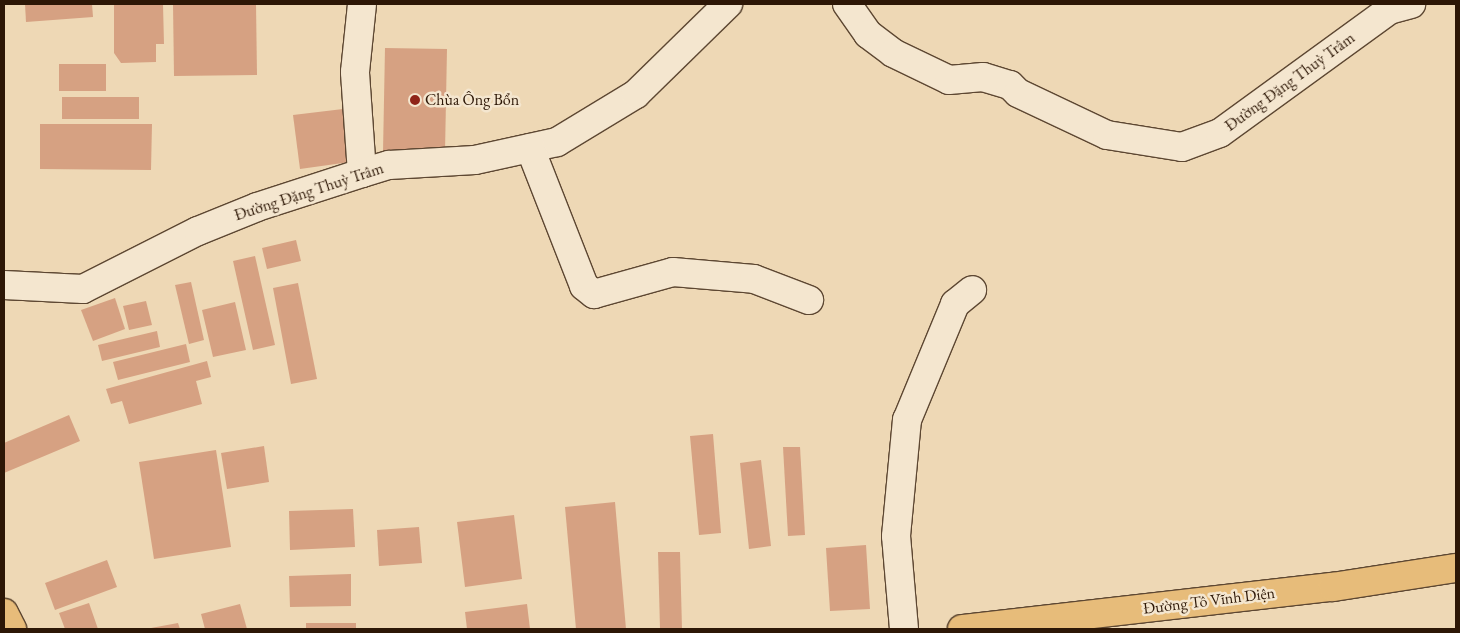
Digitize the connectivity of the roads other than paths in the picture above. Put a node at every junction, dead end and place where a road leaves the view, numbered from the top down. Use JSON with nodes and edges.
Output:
{"nodes":[{"id":1,"x":362,"y":4,"type":"edge"},
{"id":2,"x":847,"y":4,"type":"edge"},
{"id":3,"x":1411,"y":4,"type":"edge"},
{"id":4,"x":724,"y":5,"type":"edge"},
{"id":5,"x":530,"y":148,"type":"junction"},
{"id":6,"x":362,"y":174,"type":"junction"},
{"id":7,"x":4,"y":284,"type":"edge"},
{"id":8,"x":972,"y":290,"type":"dead end"},
{"id":9,"x":809,"y":300,"type":"dead end"},
{"id":10,"x":1456,"y":568,"type":"edge"},
{"id":11,"x":4,"y":613,"type":"edge"},
{"id":12,"x":1092,"y":622,"type":"edge"},
{"id":13,"x":12,"y":629,"type":"edge"},
{"id":14,"x":904,"y":629,"type":"edge"},
{"id":15,"x":962,"y":629,"type":"edge"}],
"edges":[{"from":1,"to":6,"type":"street"},
{"from":2,"to":3,"type":"street","name":"Đường Đặng Thuỳ Trâm"},
{"from":4,"to":5,"type":"street","name":"Đường Đặng Thuỳ Trâm"},
{"from":5,"to":6,"type":"street","name":"Đường Đặng Thuỳ Trâm"},
{"from":5,"to":9,"type":"street"},
{"from":6,"to":7,"type":"street","name":"Đường Đặng Thuỳ Trâm"},
{"from":8,"to":14,"type":"street"},
{"from":10,"to":12,"type":"main road","name":"Đường Tô Vĩnh Diện"},
{"from":11,"to":13,"type":"main road"},
{"from":12,"to":15,"type":"main road","name":"Đường Tô Vĩnh Diện"}]}
